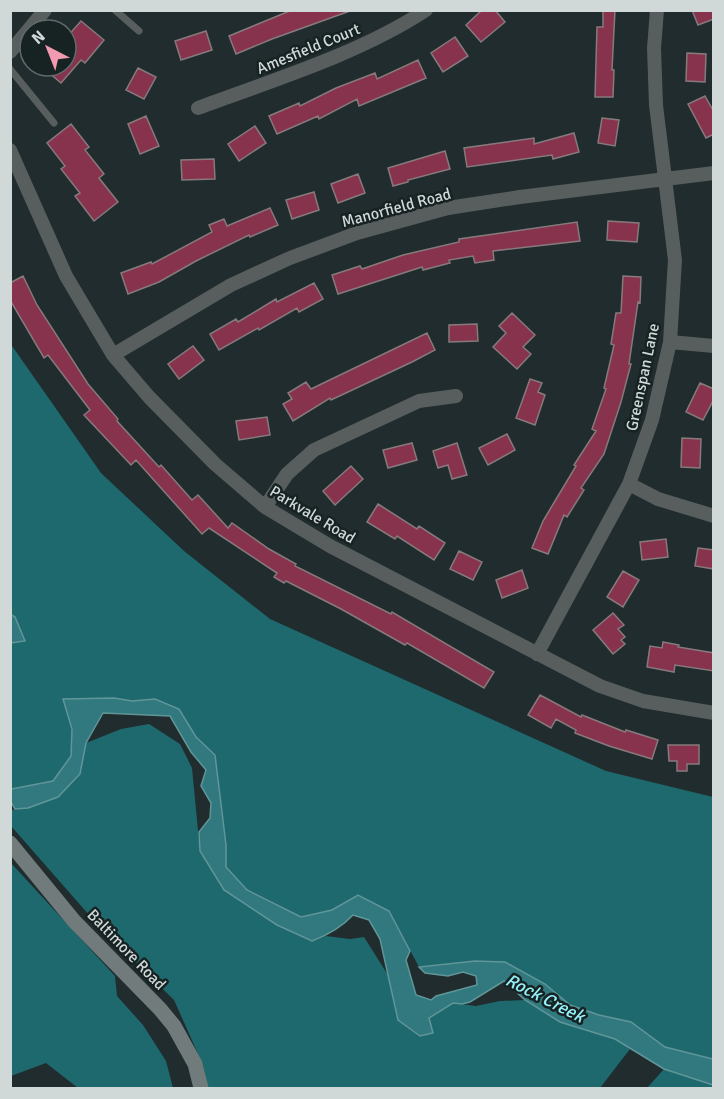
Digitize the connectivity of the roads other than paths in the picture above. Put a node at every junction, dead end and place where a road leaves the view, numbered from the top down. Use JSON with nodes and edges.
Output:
{"nodes":[{"id":1,"x":45,"y":10,"type":"edge"},
{"id":2,"x":116,"y":10,"type":"edge"},
{"id":3,"x":426,"y":10,"type":"edge"},
{"id":4,"x":657,"y":10,"type":"edge"},
{"id":5,"x":139,"y":31,"type":"dead end"},
{"id":6,"x":10,"y":52,"type":"edge"},
{"id":7,"x":10,"y":69,"type":"edge"},
{"id":8,"x":198,"y":108,"type":"dead end"},
{"id":9,"x":54,"y":123,"type":"dead end"},
{"id":10,"x":10,"y":150,"type":"edge"},
{"id":11,"x":714,"y":173,"type":"edge"},
{"id":12,"x":666,"y":179,"type":"junction"},
{"id":13,"x":670,"y":342,"type":"junction"},
{"id":14,"x":714,"y":346,"type":"edge"},
{"id":15,"x":113,"y":355,"type":"junction"},
{"id":16,"x":456,"y":396,"type":"dead end"},
{"id":17,"x":629,"y":483,"type":"junction"},
{"id":18,"x":266,"y":507,"type":"junction"},
{"id":19,"x":714,"y":516,"type":"edge"},
{"id":20,"x":537,"y":654,"type":"junction"},
{"id":21,"x":714,"y":713,"type":"edge"},
{"id":22,"x":10,"y":843,"type":"edge"},
{"id":23,"x":201,"y":1089,"type":"edge"}],
"edges":[{"from":1,"to":6,"type":"street"},
{"from":2,"to":5,"type":"lane"},
{"from":3,"to":8,"type":"street","name":"Amesfield Court"},
{"from":4,"to":12,"type":"street","name":"Greenspan Lane"},
{"from":7,"to":9,"type":"lane"},
{"from":10,"to":15,"type":"street","name":"Parkvale Road"},
{"from":11,"to":12,"type":"street","name":"Manorfield Road"},
{"from":12,"to":13,"type":"street","name":"Greenspan Lane"},
{"from":12,"to":15,"type":"street","name":"Manorfield Road"},
{"from":13,"to":14,"type":"street"},
{"from":13,"to":17,"type":"street","name":"Greenspan Lane"},
{"from":15,"to":18,"type":"street","name":"Parkvale Road"},
{"from":16,"to":18,"type":"street"},
{"from":17,"to":19,"type":"street"},
{"from":17,"to":20,"type":"street","name":"Greenspan Lane"},
{"from":18,"to":20,"type":"street","name":"Parkvale Road"},
{"from":20,"to":21,"type":"street","name":"Parkvale Road"},
{"from":22,"to":23,"type":"street","name":"Baltimore Road"}]}
